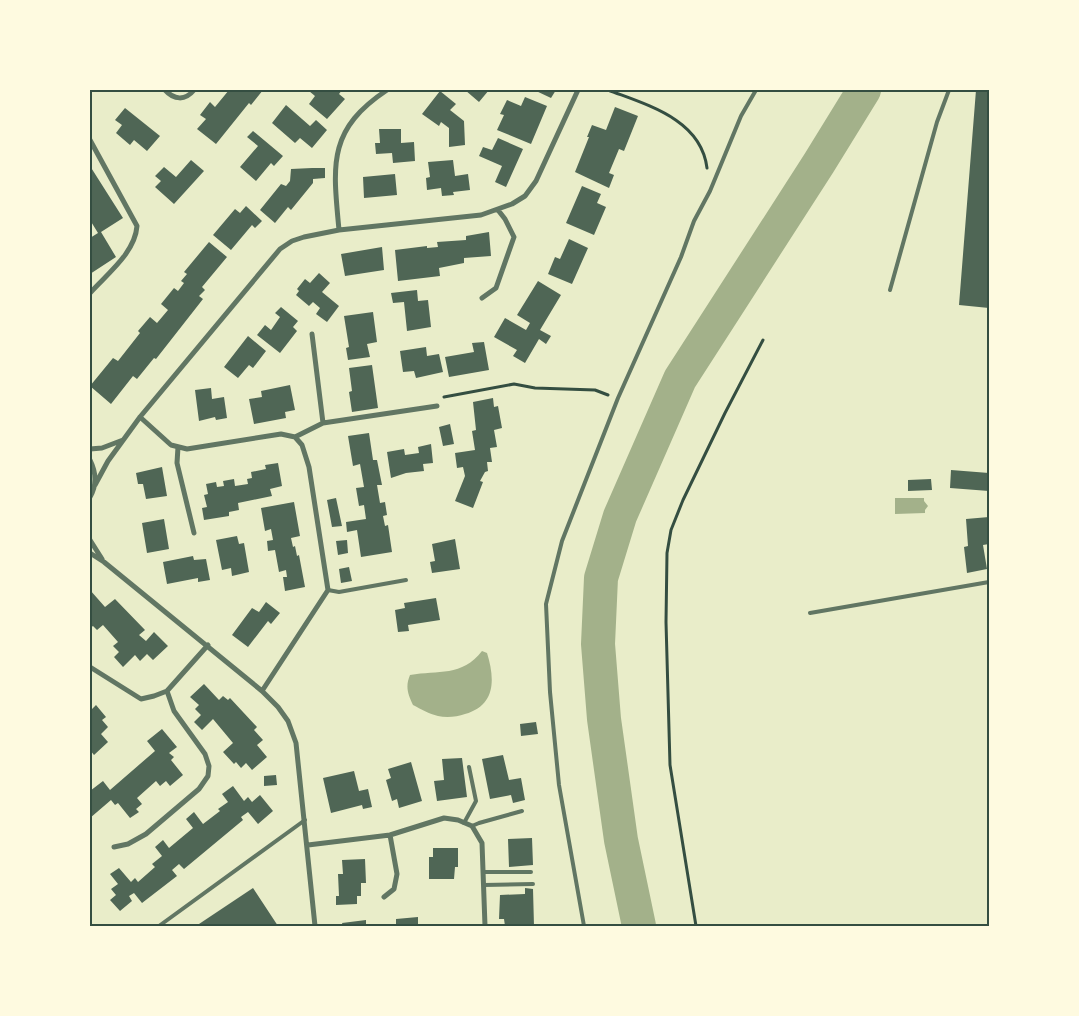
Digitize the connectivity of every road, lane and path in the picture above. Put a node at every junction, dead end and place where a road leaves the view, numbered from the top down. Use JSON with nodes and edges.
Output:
{"nodes":[{"id":1,"x":165,"y":90,"type":"edge"},
{"id":2,"x":194,"y":90,"type":"edge"},
{"id":3,"x":387,"y":90,"type":"edge"},
{"id":4,"x":578,"y":90,"type":"edge"},
{"id":5,"x":608,"y":90,"type":"edge"},
{"id":6,"x":756,"y":90,"type":"edge"},
{"id":7,"x":949,"y":90,"type":"edge"},
{"id":8,"x":90,"y":140,"type":"edge"},
{"id":9,"x":710,"y":191,"type":"junction"},
{"id":10,"x":498,"y":210,"type":"junction"},
{"id":11,"x":339,"y":230,"type":"junction"},
{"id":12,"x":890,"y":290,"type":"dead end"},
{"id":13,"x":90,"y":293,"type":"edge"},
{"id":14,"x":482,"y":298,"type":"dead end"},
{"id":15,"x":312,"y":334,"type":"dead end"},
{"id":16,"x":763,"y":340,"type":"dead end"},
{"id":17,"x":618,"y":398,"type":"junction"},
{"id":18,"x":437,"y":406,"type":"joint"},
{"id":19,"x":140,"y":417,"type":"junction"},
{"id":20,"x":323,"y":423,"type":"junction"},
{"id":21,"x":295,"y":437,"type":"junction"},
{"id":22,"x":123,"y":440,"type":"junction"},
{"id":23,"x":178,"y":447,"type":"junction"},
{"id":24,"x":90,"y":449,"type":"edge"},
{"id":25,"x":90,"y":460,"type":"edge"},
{"id":26,"x":94,"y":485,"type":"junction"},
{"id":27,"x":90,"y":497,"type":"edge"},
{"id":28,"x":194,"y":533,"type":"dead end"},
{"id":29,"x":90,"y":540,"type":"edge"},
{"id":30,"x":90,"y":553,"type":"edge"},
{"id":31,"x":104,"y":562,"type":"junction"},
{"id":32,"x":406,"y":580,"type":"dead end"},
{"id":33,"x":989,"y":582,"type":"edge"},
{"id":34,"x":328,"y":590,"type":"junction"},
{"id":35,"x":810,"y":613,"type":"dead end"},
{"id":36,"x":208,"y":645,"type":"junction"},
{"id":37,"x":90,"y":667,"type":"edge"},
{"id":38,"x":167,"y":691,"type":"junction"},
{"id":39,"x":262,"y":691,"type":"junction"},
{"id":40,"x":469,"y":767,"type":"dead end"},
{"id":41,"x":522,"y":811,"type":"dead end"},
{"id":42,"x":305,"y":820,"type":"junction"},
{"id":43,"x":464,"y":823,"type":"junction"},
{"id":44,"x":472,"y":826,"type":"junction"},
{"id":45,"x":390,"y":836,"type":"junction"},
{"id":46,"x":308,"y":846,"type":"junction"},
{"id":47,"x":114,"y":847,"type":"dead end"},
{"id":48,"x":483,"y":872,"type":"junction"},
{"id":49,"x":531,"y":872,"type":"dead end"},
{"id":50,"x":533,"y":884,"type":"dead end"},
{"id":51,"x":484,"y":885,"type":"junction"},
{"id":52,"x":384,"y":897,"type":"dead end"},
{"id":53,"x":158,"y":926,"type":"edge"},
{"id":54,"x":315,"y":926,"type":"edge"},
{"id":55,"x":485,"y":926,"type":"edge"},
{"id":56,"x":584,"y":926,"type":"edge"},
{"id":57,"x":696,"y":926,"type":"edge"}],
"edges":[{"from":1,"to":2,"type":"street"},
{"from":3,"to":11,"type":"street"},
{"from":4,"to":10,"type":"street"},
{"from":5,"to":9,"type":"path"},
{"from":6,"to":9,"type":"lane"},
{"from":7,"to":12,"type":"lane"},
{"from":8,"to":13,"type":"street"},
{"from":9,"to":17,"type":"lane"},
{"from":10,"to":11,"type":"street"},
{"from":10,"to":14,"type":"street"},
{"from":11,"to":19,"type":"street"},
{"from":15,"to":20,"type":"street"},
{"from":16,"to":57,"type":"path"},
{"from":17,"to":18,"type":"path"},
{"from":17,"to":56,"type":"lane"},
{"from":18,"to":20,"type":"street"},
{"from":19,"to":22,"type":"street"},
{"from":19,"to":23,"type":"street"},
{"from":20,"to":21,"type":"street"},
{"from":21,"to":23,"type":"street"},
{"from":21,"to":34,"type":"street"},
{"from":22,"to":24,"type":"street"},
{"from":22,"to":26,"type":"street"},
{"from":23,"to":28,"type":"street"},
{"from":25,"to":26,"type":"street"},
{"from":26,"to":27,"type":"street"},
{"from":29,"to":31,"type":"street"},
{"from":30,"to":31,"type":"street"},
{"from":31,"to":36,"type":"street"},
{"from":32,"to":34,"type":"lane"},
{"from":33,"to":35,"type":"lane"},
{"from":34,"to":39,"type":"street"},
{"from":36,"to":38,"type":"street"},
{"from":36,"to":39,"type":"street"},
{"from":37,"to":38,"type":"street"},
{"from":38,"to":47,"type":"street"},
{"from":39,"to":42,"type":"street"},
{"from":40,"to":43,"type":"lane"},
{"from":41,"to":44,"type":"lane"},
{"from":42,"to":46,"type":"street"},
{"from":42,"to":53,"type":"lane"},
{"from":43,"to":44,"type":"street"},
{"from":43,"to":45,"type":"street"},
{"from":44,"to":48,"type":"street"},
{"from":45,"to":46,"type":"street"},
{"from":45,"to":52,"type":"street"},
{"from":46,"to":54,"type":"street"},
{"from":48,"to":49,"type":"lane"},
{"from":48,"to":51,"type":"street"},
{"from":50,"to":51,"type":"lane"},
{"from":51,"to":55,"type":"street"}]}
